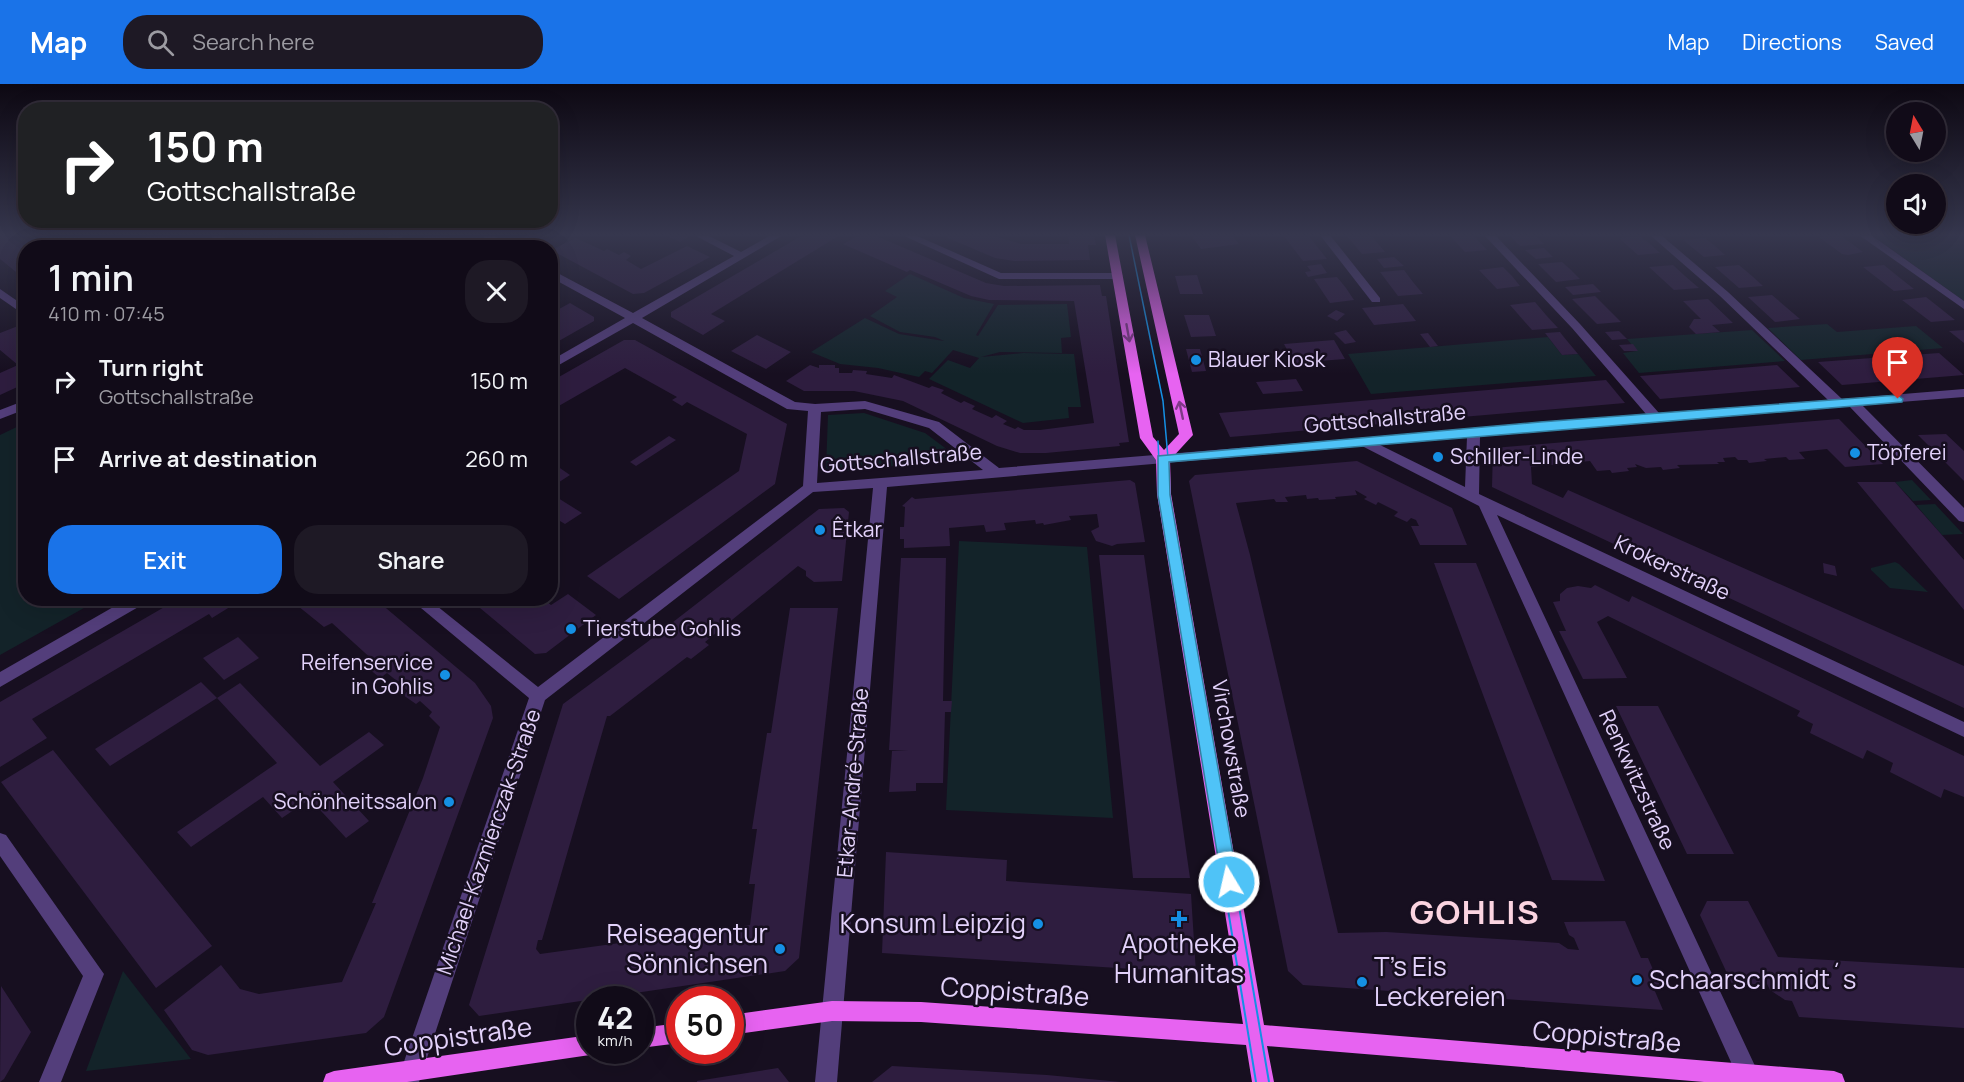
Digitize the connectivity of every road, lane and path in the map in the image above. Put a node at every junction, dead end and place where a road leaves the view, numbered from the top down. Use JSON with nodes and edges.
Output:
{"nodes":[{"id":1,"x":567,"y":282,"type":"edge"},
{"id":2,"x":698,"y":282,"type":"edge"},
{"id":3,"x":1118,"y":282,"type":"edge"},
{"id":4,"x":1151,"y":282,"type":"edge"},
{"id":5,"x":1362,"y":282,"type":"edge"},
{"id":6,"x":1534,"y":282,"type":"edge"},
{"id":7,"x":1709,"y":282,"type":"edge"},
{"id":8,"x":1930,"y":282,"type":"edge"},
{"id":9,"x":0,"y":292,"type":"edge"},
{"id":10,"x":1376,"y":300,"type":"dead end"},
{"id":11,"x":1964,"y":306,"type":"edge"},
{"id":12,"x":18,"y":307,"type":"edge"},
{"id":13,"x":633,"y":319,"type":"junction"},
{"id":14,"x":558,"y":361,"type":"edge"},
{"id":15,"x":1964,"y":393,"type":"edge"},
{"id":16,"x":1847,"y":403,"type":"junction"},
{"id":17,"x":18,"y":407,"type":"edge"},
{"id":18,"x":815,"y":408,"type":"junction"},
{"id":19,"x":0,"y":415,"type":"edge"},
{"id":20,"x":1656,"y":417,"type":"junction"},
{"id":21,"x":1474,"y":432,"type":"junction"},
{"id":22,"x":1364,"y":442,"type":"junction"},
{"id":23,"x":1163,"y":459,"type":"junction"},
{"id":24,"x":996,"y":473,"type":"junction"},
{"id":25,"x":880,"y":483,"type":"junction"},
{"id":26,"x":810,"y":488,"type":"junction"},
{"id":27,"x":1479,"y":500,"type":"junction"},
{"id":28,"x":1964,"y":517,"type":"edge"},
{"id":29,"x":128,"y":606,"type":"edge"},
{"id":30,"x":426,"y":606,"type":"edge"},
{"id":31,"x":0,"y":680,"type":"edge"},
{"id":32,"x":538,"y":696,"type":"junction"},
{"id":33,"x":1964,"y":730,"type":"edge"},
{"id":34,"x":0,"y":841,"type":"edge"},
{"id":35,"x":832,"y":1011,"type":"junction"},
{"id":36,"x":744,"y":1023,"type":"edge"},
{"id":37,"x":1254,"y":1035,"type":"junction"},
{"id":38,"x":576,"y":1047,"type":"edge"},
{"id":39,"x":410,"y":1076,"type":"edge"},
{"id":40,"x":1748,"y":1076,"type":"junction"},
{"id":41,"x":50,"y":1082,"type":"edge"},
{"id":42,"x":334,"y":1082,"type":"edge"},
{"id":43,"x":826,"y":1082,"type":"edge"},
{"id":44,"x":1263,"y":1082,"type":"edge"},
{"id":45,"x":1834,"y":1082,"type":"edge"}],
"edges":[{"from":1,"to":13,"type":"street"},
{"from":2,"to":13,"type":"street"},
{"from":3,"to":23,"type":"main road","one_way":true},
{"from":23,"to":4,"type":"main road","one_way":true},
{"from":5,"to":10,"type":"street"},
{"from":6,"to":20,"type":"street"},
{"from":7,"to":16,"type":"street"},
{"from":8,"to":11,"type":"street"},
{"from":9,"to":12,"type":"street"},
{"from":13,"to":14,"type":"street"},
{"from":13,"to":18,"type":"street"},
{"from":15,"to":16,"type":"street","name":"Gottschallstraße"},
{"from":16,"to":20,"type":"street","name":"Gottschallstraße"},
{"from":16,"to":28,"type":"street"},
{"from":17,"to":19,"type":"street"},
{"from":18,"to":24,"type":"street"},
{"from":18,"to":26,"type":"street"},
{"from":20,"to":21,"type":"street","name":"Gottschallstraße"},
{"from":21,"to":22,"type":"street","name":"Gottschallstraße"},
{"from":21,"to":27,"type":"street","name":"Renkwitzstraße"},
{"from":22,"to":23,"type":"street","name":"Gottschallstraße"},
{"from":22,"to":27,"type":"street","name":"Krokerstraße"},
{"from":23,"to":24,"type":"street","name":"Gottschallstraße"},
{"from":23,"to":37,"type":"main road","name":"Virchowstraße"},
{"from":24,"to":25,"type":"street","name":"Gottschallstraße"},
{"from":25,"to":26,"type":"street","name":"Gottschallstraße"},
{"from":25,"to":35,"type":"street","name":"Etkar-André-Straße"},
{"from":26,"to":32,"type":"street","name":"Michael-Kazmierczak-Straße"},
{"from":27,"to":33,"type":"street","name":"Krokerstraße"},
{"from":27,"to":40,"type":"street","name":"Renkwitzstraße"},
{"from":29,"to":31,"type":"street"},
{"from":30,"to":32,"type":"street"},
{"from":32,"to":39,"type":"street","name":"Michael-Kazmierczak-Straße"},
{"from":34,"to":41,"type":"street"},
{"from":35,"to":36,"type":"main road","name":"Coppistraße"},
{"from":35,"to":37,"type":"main road","name":"Coppistraße"},
{"from":35,"to":43,"type":"street","name":"Etkar-André-Straße"},
{"from":37,"to":40,"type":"main road","name":"Coppistraße"},
{"from":37,"to":44,"type":"main road","name":"Virchowstraße"},
{"from":38,"to":39,"type":"main road","name":"Coppistraße"},
{"from":39,"to":42,"type":"main road","name":"Coppistraße"},
{"from":40,"to":45,"type":"main road","name":"Coppistraße"}]}
